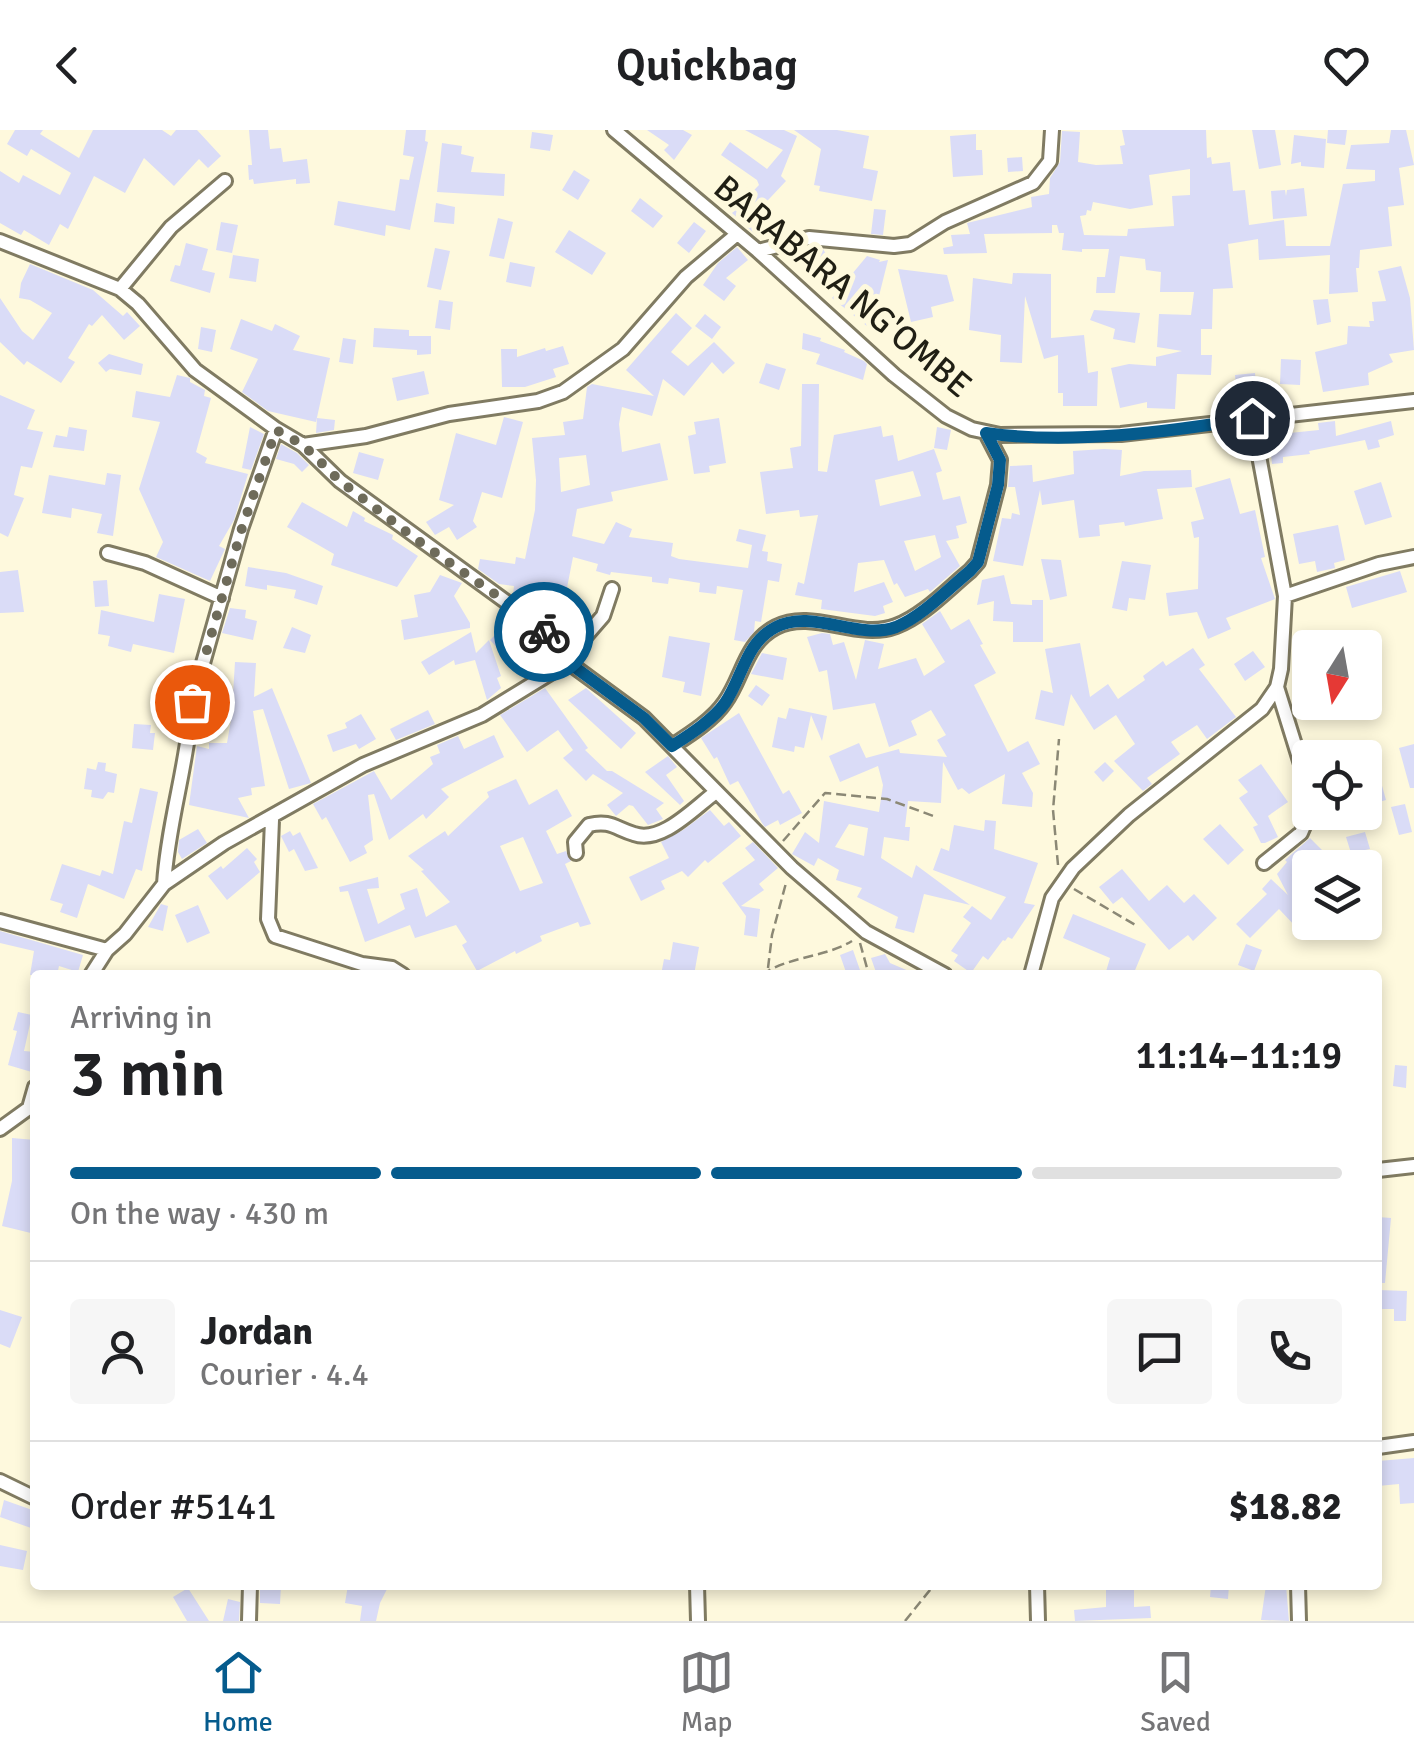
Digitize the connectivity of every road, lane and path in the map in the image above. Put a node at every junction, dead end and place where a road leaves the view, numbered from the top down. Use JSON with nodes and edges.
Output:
{"nodes":[{"id":1,"x":614,"y":130,"type":"edge"},
{"id":2,"x":1052,"y":130,"type":"edge"},
{"id":3,"x":226,"y":180,"type":"dead end"},
{"id":4,"x":736,"y":235,"type":"junction"},
{"id":5,"x":0,"y":241,"type":"edge"},
{"id":6,"x":758,"y":251,"type":"junction"},
{"id":7,"x":120,"y":289,"type":"junction"},
{"id":8,"x":1414,"y":401,"type":"edge"},
{"id":9,"x":1252,"y":418,"type":"junction"},
{"id":10,"x":276,"y":430,"type":"junction"},
{"id":11,"x":986,"y":433,"type":"junction"},
{"id":12,"x":303,"y":445,"type":"junction"},
{"id":13,"x":108,"y":553,"type":"dead end"},
{"id":14,"x":1414,"y":557,"type":"edge"},
{"id":15,"x":612,"y":589,"type":"dead end"},
{"id":16,"x":1285,"y":596,"type":"junction"},
{"id":17,"x":222,"y":598,"type":"junction"},
{"id":18,"x":565,"y":660,"type":"junction"},
{"id":19,"x":1277,"y":687,"type":"junction"},
{"id":20,"x":1059,"y":738,"type":"dead end"},
{"id":21,"x":1294,"y":740,"type":"edge"},
{"id":22,"x":672,"y":746,"type":"junction"},
{"id":23,"x":716,"y":792,"type":"junction"},
{"id":24,"x":936,"y":816,"type":"dead end"},
{"id":25,"x":272,"y":820,"type":"junction"},
{"id":26,"x":1302,"y":830,"type":"edge"},
{"id":27,"x":775,"y":848,"type":"junction"},
{"id":28,"x":576,"y":853,"type":"dead end"},
{"id":29,"x":1264,"y":863,"type":"dead end"},
{"id":30,"x":792,"y":868,"type":"junction"},
{"id":31,"x":164,"y":884,"type":"junction"},
{"id":32,"x":1061,"y":884,"type":"junction"},
{"id":33,"x":0,"y":920,"type":"edge"},
{"id":34,"x":1138,"y":926,"type":"dead end"},
{"id":35,"x":107,"y":950,"type":"junction"},
{"id":36,"x":95,"y":970,"type":"edge"},
{"id":37,"x":395,"y":970,"type":"edge"},
{"id":38,"x":768,"y":970,"type":"joint"},
{"id":39,"x":868,"y":970,"type":"edge"},
{"id":40,"x":936,"y":970,"type":"edge"},
{"id":41,"x":1031,"y":970,"type":"edge"},
{"id":42,"x":30,"y":1111,"type":"edge"},
{"id":43,"x":0,"y":1129,"type":"edge"},
{"id":44,"x":1414,"y":1166,"type":"edge"},
{"id":45,"x":1382,"y":1170,"type":"edge"},
{"id":46,"x":1414,"y":1442,"type":"edge"},
{"id":47,"x":1382,"y":1446,"type":"edge"},
{"id":48,"x":0,"y":1481,"type":"edge"},
{"id":49,"x":30,"y":1496,"type":"edge"},
{"id":50,"x":250,"y":1590,"type":"edge"},
{"id":51,"x":696,"y":1590,"type":"edge"},
{"id":52,"x":930,"y":1590,"type":"edge"},
{"id":53,"x":1037,"y":1590,"type":"edge"},
{"id":54,"x":1298,"y":1590,"type":"edge"},
{"id":55,"x":250,"y":1621,"type":"edge"},
{"id":56,"x":698,"y":1621,"type":"edge"},
{"id":57,"x":905,"y":1621,"type":"edge"},
{"id":58,"x":1038,"y":1621,"type":"edge"},
{"id":59,"x":1300,"y":1621,"type":"edge"}],
"edges":[{"from":1,"to":4,"type":"street","name":"BARABARA NG'OMBE"},
{"from":2,"to":6,"type":"street"},
{"from":3,"to":7,"type":"street"},
{"from":4,"to":6,"type":"street","name":"BARABARA NG'OMBE"},
{"from":4,"to":12,"type":"street"},
{"from":5,"to":7,"type":"street"},
{"from":6,"to":11,"type":"street","name":"BARABARA NG'OMBE"},
{"from":7,"to":10,"type":"street"},
{"from":8,"to":9,"type":"street","name":"BARABARA NG'OMBE"},
{"from":9,"to":11,"type":"street","name":"BARABARA NG'OMBE"},
{"from":9,"to":16,"type":"street"},
{"from":10,"to":12,"type":"street"},
{"from":10,"to":17,"type":"street"},
{"from":11,"to":22,"type":"street"},
{"from":12,"to":18,"type":"street"},
{"from":13,"to":17,"type":"street"},
{"from":14,"to":16,"type":"street"},
{"from":15,"to":18,"type":"street"},
{"from":16,"to":19,"type":"street"},
{"from":17,"to":31,"type":"street"},
{"from":18,"to":22,"type":"street"},
{"from":18,"to":25,"type":"street"},
{"from":19,"to":21,"type":"street"},
{"from":19,"to":32,"type":"street"},
{"from":20,"to":32,"type":"path"},
{"from":22,"to":23,"type":"street"},
{"from":23,"to":27,"type":"street"},
{"from":23,"to":28,"type":"street"},
{"from":24,"to":27,"type":"path"},
{"from":25,"to":31,"type":"street"},
{"from":25,"to":37,"type":"street"},
{"from":26,"to":29,"type":"street"},
{"from":27,"to":30,"type":"street"},
{"from":30,"to":38,"type":"path"},
{"from":30,"to":40,"type":"street"},
{"from":31,"to":35,"type":"street"},
{"from":32,"to":34,"type":"path"},
{"from":32,"to":41,"type":"street"},
{"from":33,"to":35,"type":"street"},
{"from":35,"to":36,"type":"street"},
{"from":38,"to":39,"type":"path"},
{"from":42,"to":43,"type":"street"},
{"from":44,"to":45,"type":"street"},
{"from":46,"to":47,"type":"street"},
{"from":48,"to":49,"type":"street"},
{"from":50,"to":55,"type":"street"},
{"from":51,"to":56,"type":"street"},
{"from":52,"to":57,"type":"path"},
{"from":53,"to":58,"type":"street"},
{"from":54,"to":59,"type":"street"}]}
